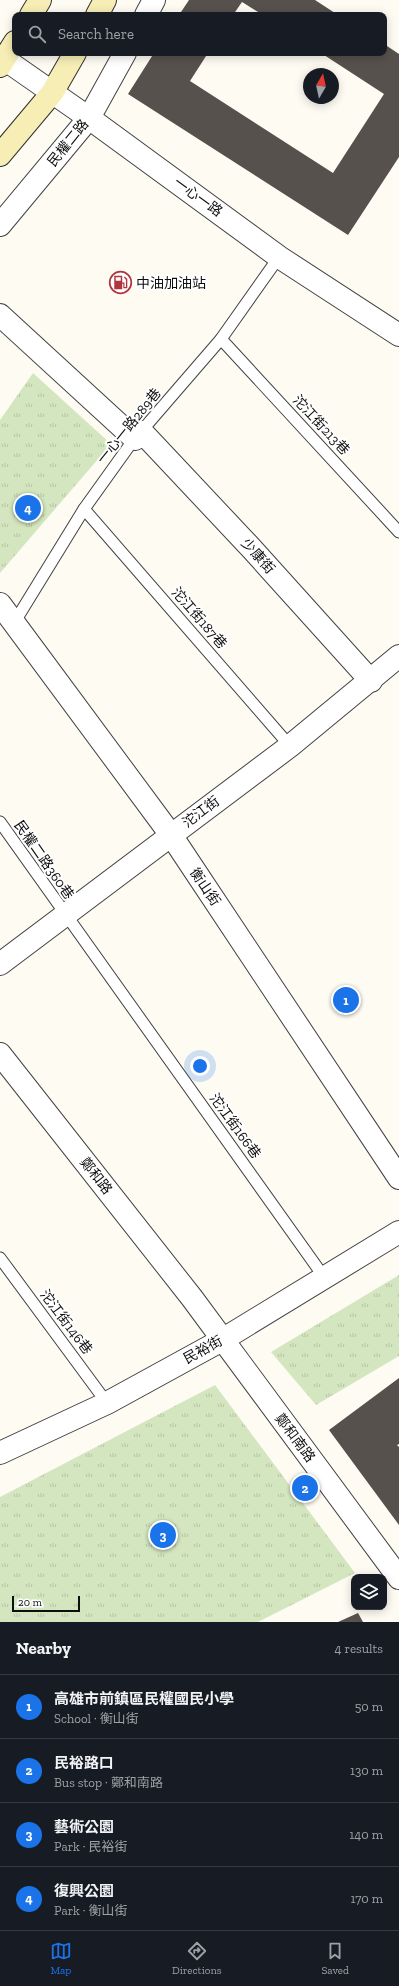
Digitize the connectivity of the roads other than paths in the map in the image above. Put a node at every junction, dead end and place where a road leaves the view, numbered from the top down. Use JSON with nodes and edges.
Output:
{"nodes":[{"id":1,"x":40,"y":0,"type":"edge"},
{"id":2,"x":105,"y":0,"type":"edge"},
{"id":3,"x":154,"y":0,"type":"edge"},
{"id":4,"x":33,"y":12,"type":"edge"},
{"id":5,"x":99,"y":12,"type":"edge"},
{"id":6,"x":148,"y":12,"type":"edge"},
{"id":7,"x":5,"y":56,"type":"edge"},
{"id":8,"x":73,"y":56,"type":"edge"},
{"id":9,"x":123,"y":56,"type":"edge"},
{"id":10,"x":52,"y":93,"type":"junction"},
{"id":11,"x":89,"y":118,"type":"junction"},
{"id":12,"x":0,"y":155,"type":"edge"},
{"id":13,"x":0,"y":225,"type":"edge"},
{"id":14,"x":279,"y":257,"type":"junction"},
{"id":15,"x":0,"y":316,"type":"edge"},
{"id":16,"x":399,"y":335,"type":"edge"},
{"id":17,"x":221,"y":339,"type":"junction"},
{"id":18,"x":136,"y":438,"type":"junction"},
{"id":19,"x":84,"y":509,"type":"junction"},
{"id":20,"x":399,"y":532,"type":"edge"},
{"id":21,"x":0,"y":604,"type":"edge"},
{"id":22,"x":14,"y":623,"type":"junction"},
{"id":23,"x":399,"y":656,"type":"edge"},
{"id":24,"x":371,"y":681,"type":"junction"},
{"id":25,"x":290,"y":746,"type":"junction"},
{"id":26,"x":0,"y":822,"type":"edge"},
{"id":27,"x":171,"y":835,"type":"junction"},
{"id":28,"x":64,"y":914,"type":"junction"},
{"id":29,"x":0,"y":964,"type":"edge"},
{"id":30,"x":0,"y":1054,"type":"edge"},
{"id":31,"x":399,"y":1178,"type":"edge"},
{"id":32,"x":399,"y":1232,"type":"edge"},
{"id":33,"x":0,"y":1258,"type":"edge"},
{"id":34,"x":324,"y":1277,"type":"junction"},
{"id":35,"x":192,"y":1298,"type":"joint"},
{"id":36,"x":222,"y":1340,"type":"junction"},
{"id":37,"x":107,"y":1403,"type":"junction"},
{"id":38,"x":1,"y":1449,"type":"edge"},
{"id":39,"x":399,"y":1578,"type":"edge"}],
"edges":[{"from":1,"to":4,"type":"main road"},
{"from":2,"to":5,"type":"main road"},
{"from":3,"to":6,"type":"street"},
{"from":7,"to":10,"type":"street","name":"一心一路"},
{"from":8,"to":10,"type":"main road"},
{"from":9,"to":11,"type":"street","name":"民權二路"},
{"from":10,"to":11,"type":"street","name":"一心一路"},
{"from":10,"to":12,"type":"main road"},
{"from":11,"to":13,"type":"street","name":"民權二路"},
{"from":11,"to":14,"type":"street","name":"一心一路"},
{"from":14,"to":16,"type":"street","name":"一心一路"},
{"from":14,"to":17,"type":"lane","name":"一心一路289巷"},
{"from":15,"to":18,"type":"street","name":"少康街"},
{"from":17,"to":18,"type":"lane","name":"一心一路289巷"},
{"from":17,"to":20,"type":"lane","name":"沱江街213巷"},
{"from":18,"to":19,"type":"lane","name":"一心一路289巷"},
{"from":18,"to":24,"type":"street","name":"少康街"},
{"from":19,"to":22,"type":"lane","name":"一心一路289巷"},
{"from":19,"to":25,"type":"lane","name":"沱江街187巷"},
{"from":21,"to":22,"type":"street","name":"衡山街"},
{"from":22,"to":27,"type":"street","name":"衡山街"},
{"from":23,"to":24,"type":"street","name":"沱江街"},
{"from":24,"to":25,"type":"street","name":"沱江街"},
{"from":25,"to":27,"type":"street","name":"沱江街"},
{"from":26,"to":28,"type":"lane","name":"民權二路360巷"},
{"from":27,"to":28,"type":"street","name":"沱江街"},
{"from":27,"to":31,"type":"street","name":"衡山街"},
{"from":28,"to":29,"type":"street","name":"沱江街"},
{"from":28,"to":34,"type":"lane","name":"沱江街166巷"},
{"from":30,"to":35,"type":"street","name":"鄭和路"},
{"from":32,"to":34,"type":"street","name":"民裕街"},
{"from":33,"to":37,"type":"lane","name":"沱江街146巷"},
{"from":34,"to":36,"type":"street","name":"民裕街"},
{"from":35,"to":36,"type":"street","name":"鄭和南路"},
{"from":36,"to":37,"type":"street","name":"民裕街"},
{"from":36,"to":39,"type":"street","name":"鄭和南路"},
{"from":37,"to":38,"type":"street","name":"民裕街"}]}
